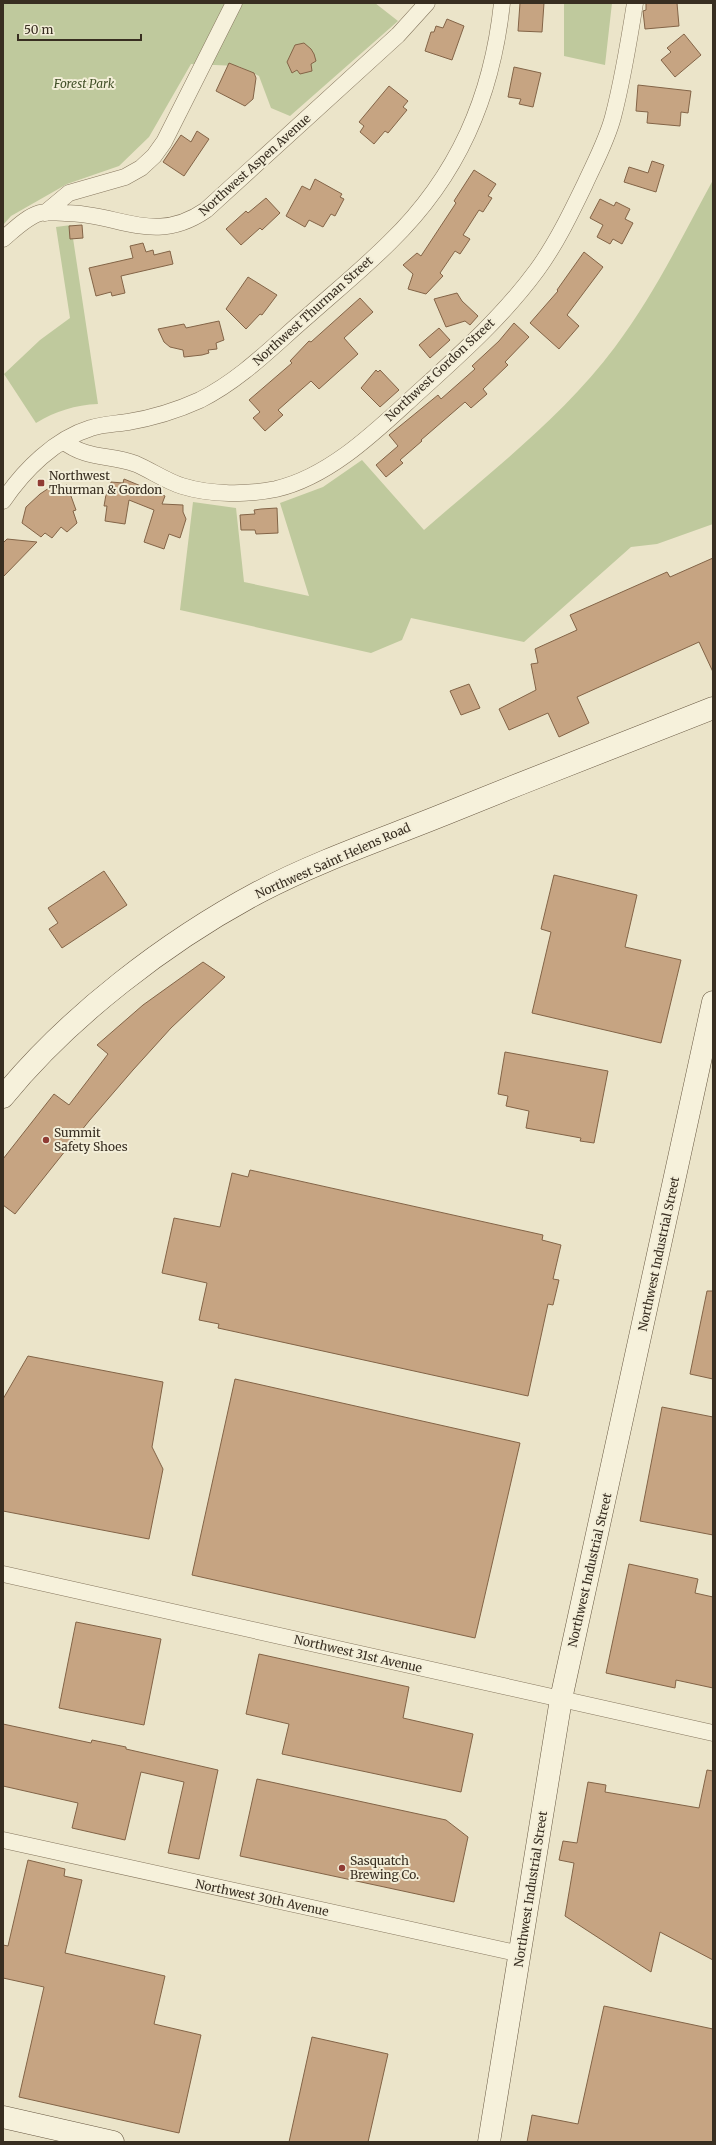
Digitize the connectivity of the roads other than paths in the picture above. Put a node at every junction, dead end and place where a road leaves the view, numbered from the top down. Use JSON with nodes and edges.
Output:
{"nodes":[{"id":1,"x":234,"y":3,"type":"edge"},
{"id":2,"x":427,"y":3,"type":"edge"},
{"id":3,"x":502,"y":3,"type":"edge"},
{"id":4,"x":635,"y":3,"type":"edge"},
{"id":5,"x":45,"y":213,"type":"junction"},
{"id":6,"x":3,"y":240,"type":"edge"},
{"id":7,"x":64,"y":441,"type":"junction"},
{"id":8,"x":3,"y":501,"type":"edge"},
{"id":9,"x":713,"y":708,"type":"edge"},
{"id":10,"x":713,"y":1002,"type":"edge"},
{"id":11,"x":3,"y":1097,"type":"edge"},
{"id":12,"x":3,"y":1574,"type":"edge"},
{"id":13,"x":561,"y":1700,"type":"junction"},
{"id":14,"x":713,"y":1733,"type":"edge"},
{"id":15,"x":3,"y":1840,"type":"edge"},
{"id":16,"x":521,"y":1954,"type":"junction"},
{"id":17,"x":3,"y":2117,"type":"edge"},
{"id":18,"x":113,"y":2142,"type":"edge"},
{"id":19,"x":489,"y":2142,"type":"edge"}],
"edges":[{"from":1,"to":5,"type":"street"},
{"from":2,"to":5,"type":"street","name":"Northwest Aspen Avenue"},
{"from":3,"to":7,"type":"street","name":"Northwest Thurman Street"},
{"from":4,"to":7,"type":"street","name":"Northwest Gordon Street"},
{"from":5,"to":6,"type":"street","name":"Northwest Aspen Avenue"},
{"from":7,"to":8,"type":"street","name":"Northwest Thurman Street"},
{"from":9,"to":11,"type":"street","name":"Northwest Saint Helens Road"},
{"from":10,"to":13,"type":"street","name":"Northwest Industrial Street"},
{"from":12,"to":13,"type":"street","name":"Northwest 31st Avenue"},
{"from":13,"to":14,"type":"street","name":"Northwest 31st Avenue"},
{"from":13,"to":16,"type":"street","name":"Northwest Industrial Street"},
{"from":15,"to":16,"type":"street","name":"Northwest 30th Avenue"},
{"from":16,"to":19,"type":"street","name":"Northwest Industrial Street"},
{"from":17,"to":18,"type":"street"}]}
